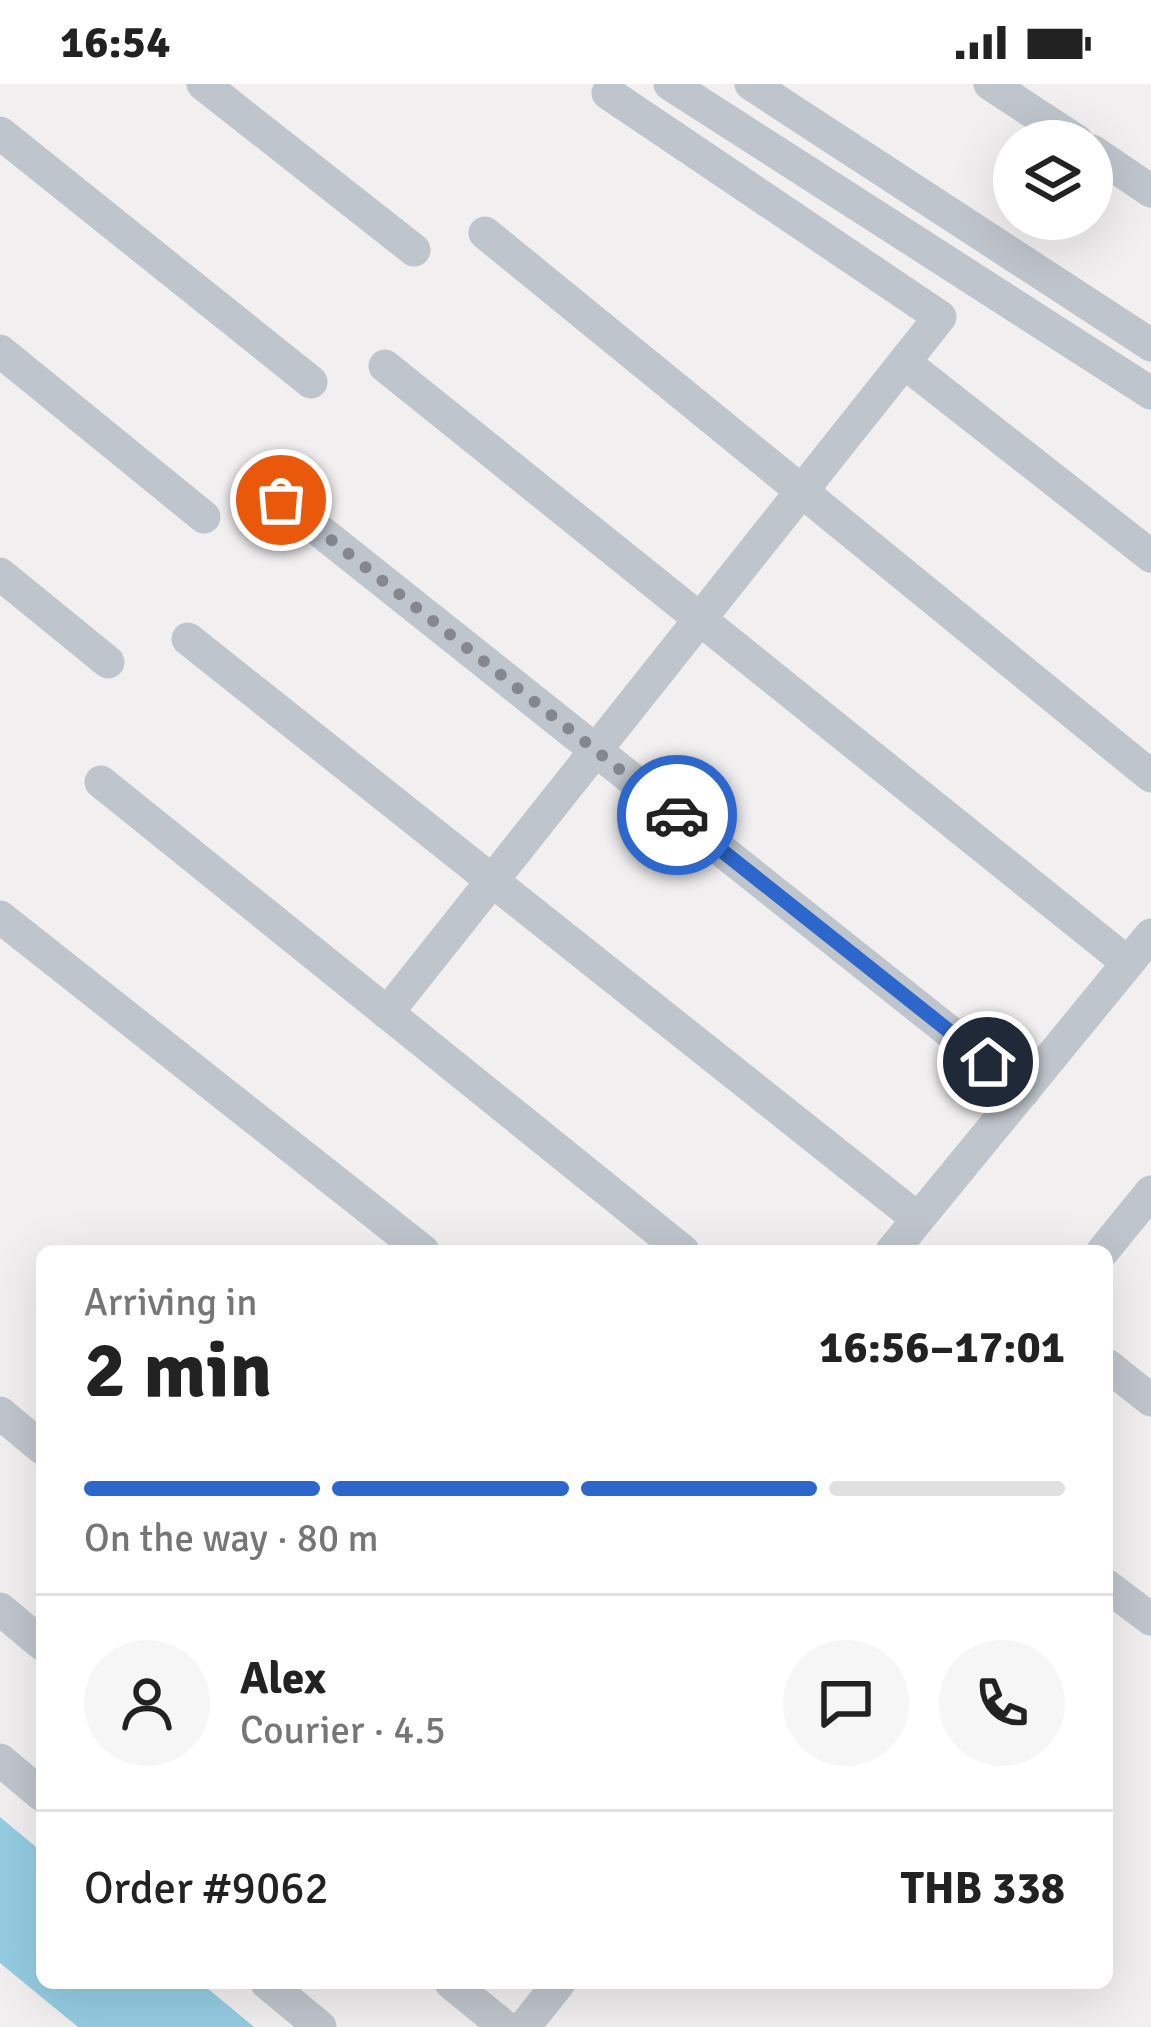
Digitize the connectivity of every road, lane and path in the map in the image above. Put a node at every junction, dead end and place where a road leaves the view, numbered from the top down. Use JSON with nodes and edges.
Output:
{"nodes":[{"id":1,"x":670,"y":84,"type":"edge"},
{"id":2,"x":751,"y":84,"type":"edge"},
{"id":3,"x":990,"y":84,"type":"edge"},
{"id":4,"x":208,"y":86,"type":"edge"},
{"id":5,"x":608,"y":93,"type":"dead end"},
{"id":6,"x":1045,"y":120,"type":"edge"},
{"id":7,"x":0,"y":133,"type":"edge"},
{"id":8,"x":1113,"y":165,"type":"edge"},
{"id":9,"x":1151,"y":190,"type":"edge"},
{"id":10,"x":485,"y":233,"type":"dead end"},
{"id":11,"x":414,"y":250,"type":"dead end"},
{"id":12,"x":1151,"y":345,"type":"edge"},
{"id":13,"x":0,"y":351,"type":"edge"},
{"id":14,"x":905,"y":363,"type":"junction"},
{"id":15,"x":385,"y":366,"type":"dead end"},
{"id":16,"x":311,"y":382,"type":"dead end"},
{"id":17,"x":1151,"y":393,"type":"edge"},
{"id":18,"x":802,"y":492,"type":"junction"},
{"id":19,"x":281,"y":500,"type":"dead end"},
{"id":20,"x":204,"y":517,"type":"dead end"},
{"id":21,"x":1151,"y":556,"type":"edge"},
{"id":22,"x":0,"y":574,"type":"edge"},
{"id":23,"x":701,"y":620,"type":"junction"},
{"id":24,"x":188,"y":639,"type":"dead end"},
{"id":25,"x":108,"y":662,"type":"dead end"},
{"id":26,"x":596,"y":751,"type":"junction"},
{"id":27,"x":1151,"y":776,"type":"edge"},
{"id":28,"x":101,"y":782,"type":"dead end"},
{"id":29,"x":493,"y":881,"type":"junction"},
{"id":30,"x":0,"y":917,"type":"edge"},
{"id":31,"x":1151,"y":935,"type":"edge"},
{"id":32,"x":1127,"y":963,"type":"junction"},
{"id":33,"x":387,"y":1013,"type":"junction"},
{"id":34,"x":1024,"y":1091,"type":"junction"},
{"id":35,"x":1150,"y":1194,"type":"edge"},
{"id":36,"x":918,"y":1219,"type":"junction"},
{"id":37,"x":415,"y":1245,"type":"edge"},
{"id":38,"x":676,"y":1245,"type":"edge"},
{"id":39,"x":897,"y":1245,"type":"edge"},
{"id":40,"x":1107,"y":1245,"type":"edge"},
{"id":41,"x":1113,"y":1370,"type":"edge"},
{"id":42,"x":1151,"y":1400,"type":"edge"},
{"id":43,"x":0,"y":1413,"type":"edge"},
{"id":44,"x":36,"y":1443,"type":"edge"},
{"id":45,"x":1113,"y":1590,"type":"edge"},
{"id":46,"x":0,"y":1609,"type":"edge"},
{"id":47,"x":1151,"y":1619,"type":"edge"},
{"id":48,"x":36,"y":1639,"type":"edge"},
{"id":49,"x":0,"y":1760,"type":"edge"},
{"id":50,"x":36,"y":1790,"type":"edge"},
{"id":51,"x":274,"y":1989,"type":"edge"},
{"id":52,"x":459,"y":1989,"type":"edge"},
{"id":53,"x":555,"y":1989,"type":"edge"},
{"id":54,"x":320,"y":2027,"type":"edge"},
{"id":55,"x":505,"y":2027,"type":"edge"},
{"id":56,"x":524,"y":2027,"type":"edge"}],
"edges":[{"from":1,"to":17,"type":"street"},
{"from":2,"to":12,"type":"street"},
{"from":3,"to":6,"type":"street"},
{"from":4,"to":11,"type":"street"},
{"from":5,"to":14,"type":"street"},
{"from":7,"to":16,"type":"street"},
{"from":8,"to":9,"type":"street"},
{"from":10,"to":18,"type":"street"},
{"from":13,"to":20,"type":"street"},
{"from":14,"to":18,"type":"street"},
{"from":14,"to":21,"type":"street"},
{"from":15,"to":23,"type":"street"},
{"from":18,"to":23,"type":"street"},
{"from":18,"to":27,"type":"street"},
{"from":19,"to":26,"type":"street"},
{"from":22,"to":25,"type":"street"},
{"from":23,"to":26,"type":"street"},
{"from":23,"to":32,"type":"street"},
{"from":24,"to":29,"type":"street"},
{"from":26,"to":29,"type":"street"},
{"from":26,"to":34,"type":"street"},
{"from":28,"to":33,"type":"street"},
{"from":29,"to":33,"type":"street"},
{"from":29,"to":36,"type":"street"},
{"from":30,"to":37,"type":"street"},
{"from":31,"to":32,"type":"street"},
{"from":32,"to":34,"type":"street"},
{"from":33,"to":38,"type":"street"},
{"from":34,"to":36,"type":"street"},
{"from":35,"to":40,"type":"street"},
{"from":36,"to":39,"type":"street"},
{"from":41,"to":42,"type":"street"},
{"from":43,"to":44,"type":"street"},
{"from":45,"to":47,"type":"street"},
{"from":46,"to":48,"type":"street"},
{"from":49,"to":50,"type":"street"},
{"from":51,"to":54,"type":"street"},
{"from":52,"to":55,"type":"street"},
{"from":53,"to":56,"type":"street"}]}
